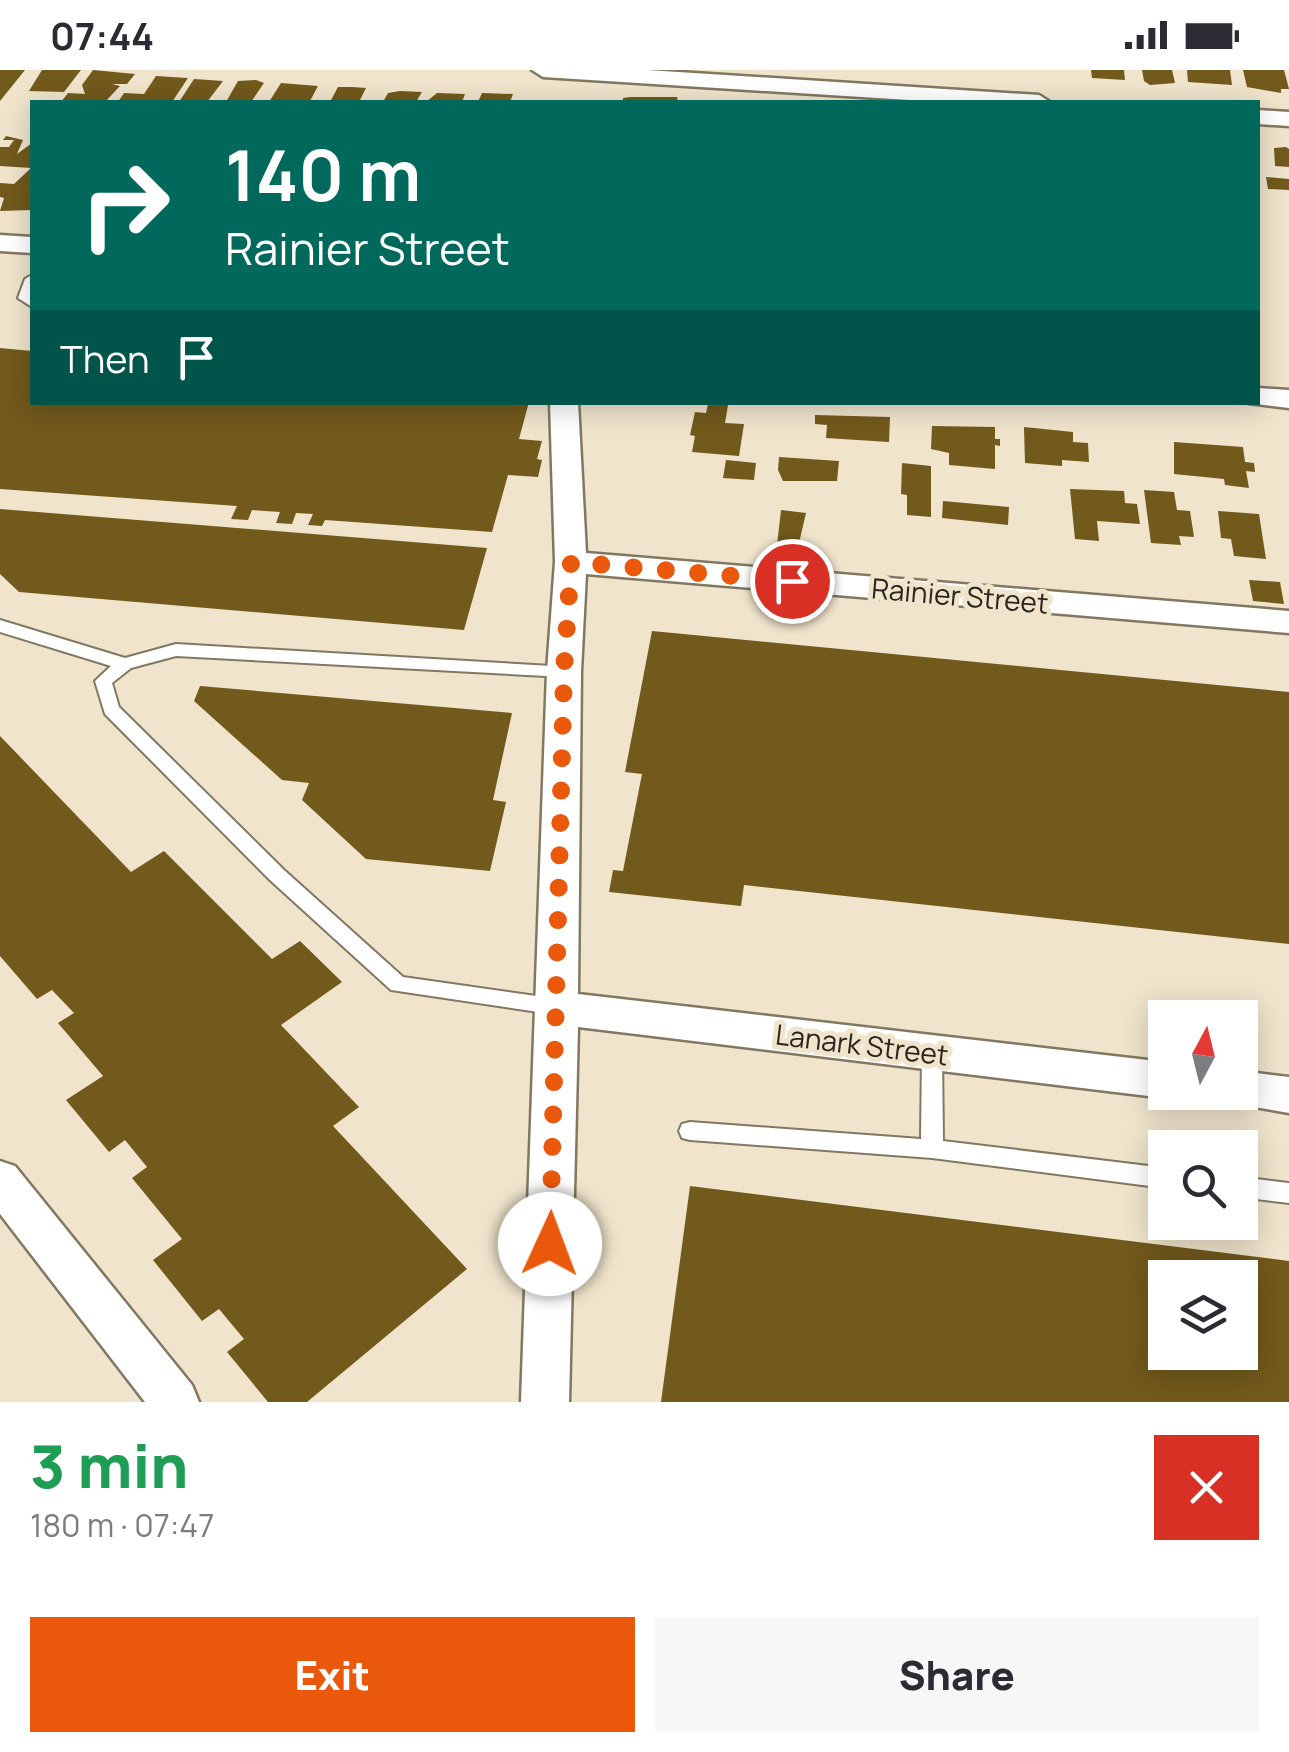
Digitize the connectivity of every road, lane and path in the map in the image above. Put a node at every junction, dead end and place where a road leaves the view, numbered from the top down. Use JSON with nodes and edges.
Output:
{"nodes":[{"id":1,"x":543,"y":70,"type":"edge"},
{"id":2,"x":561,"y":70,"type":"edge"},
{"id":3,"x":561,"y":100,"type":"edge"},
{"id":4,"x":1009,"y":100,"type":"edge"},
{"id":5,"x":1260,"y":117,"type":"edge"},
{"id":6,"x":1289,"y":119,"type":"edge"},
{"id":7,"x":0,"y":243,"type":"edge"},
{"id":8,"x":30,"y":245,"type":"edge"},
{"id":9,"x":1260,"y":397,"type":"edge"},
{"id":10,"x":1289,"y":399,"type":"edge"},
{"id":11,"x":564,"y":405,"type":"edge"},
{"id":12,"x":571,"y":562,"type":"junction"},
{"id":13,"x":1289,"y":622,"type":"edge"},
{"id":14,"x":0,"y":626,"type":"edge"},
{"id":15,"x":125,"y":664,"type":"junction"},
{"id":16,"x":564,"y":671,"type":"junction"},
{"id":17,"x":558,"y":1008,"type":"junction"},
{"id":18,"x":932,"y":1052,"type":"junction"},
{"id":19,"x":1148,"y":1078,"type":"edge"},
{"id":20,"x":1258,"y":1091,"type":"edge"},
{"id":21,"x":1289,"y":1095,"type":"edge"},
{"id":22,"x":690,"y":1131,"type":"dead end"},
{"id":23,"x":932,"y":1149,"type":"junction"},
{"id":24,"x":1148,"y":1176,"type":"edge"},
{"id":25,"x":0,"y":1180,"type":"edge"},
{"id":26,"x":1258,"y":1189,"type":"edge"},
{"id":27,"x":1289,"y":1193,"type":"edge"},
{"id":28,"x":175,"y":1402,"type":"edge"},
{"id":29,"x":544,"y":1402,"type":"edge"}],
"edges":[{"from":1,"to":2,"type":"street"},
{"from":2,"to":3,"type":"street"},
{"from":2,"to":4,"type":"street"},
{"from":5,"to":6,"type":"street"},
{"from":7,"to":8,"type":"street"},
{"from":9,"to":10,"type":"street"},
{"from":11,"to":12,"type":"street"},
{"from":12,"to":13,"type":"street","name":"Rainier Street"},
{"from":12,"to":16,"type":"street"},
{"from":14,"to":15,"type":"lane"},
{"from":15,"to":16,"type":"lane"},
{"from":15,"to":17,"type":"lane"},
{"from":16,"to":17,"type":"street"},
{"from":17,"to":18,"type":"street","name":"Lanark Street"},
{"from":17,"to":29,"type":"street"},
{"from":18,"to":19,"type":"street","name":"Lanark Street"},
{"from":18,"to":23,"type":"lane"},
{"from":20,"to":21,"type":"street"},
{"from":22,"to":23,"type":"lane"},
{"from":23,"to":24,"type":"lane"},
{"from":25,"to":28,"type":"street"},
{"from":26,"to":27,"type":"lane"}]}
